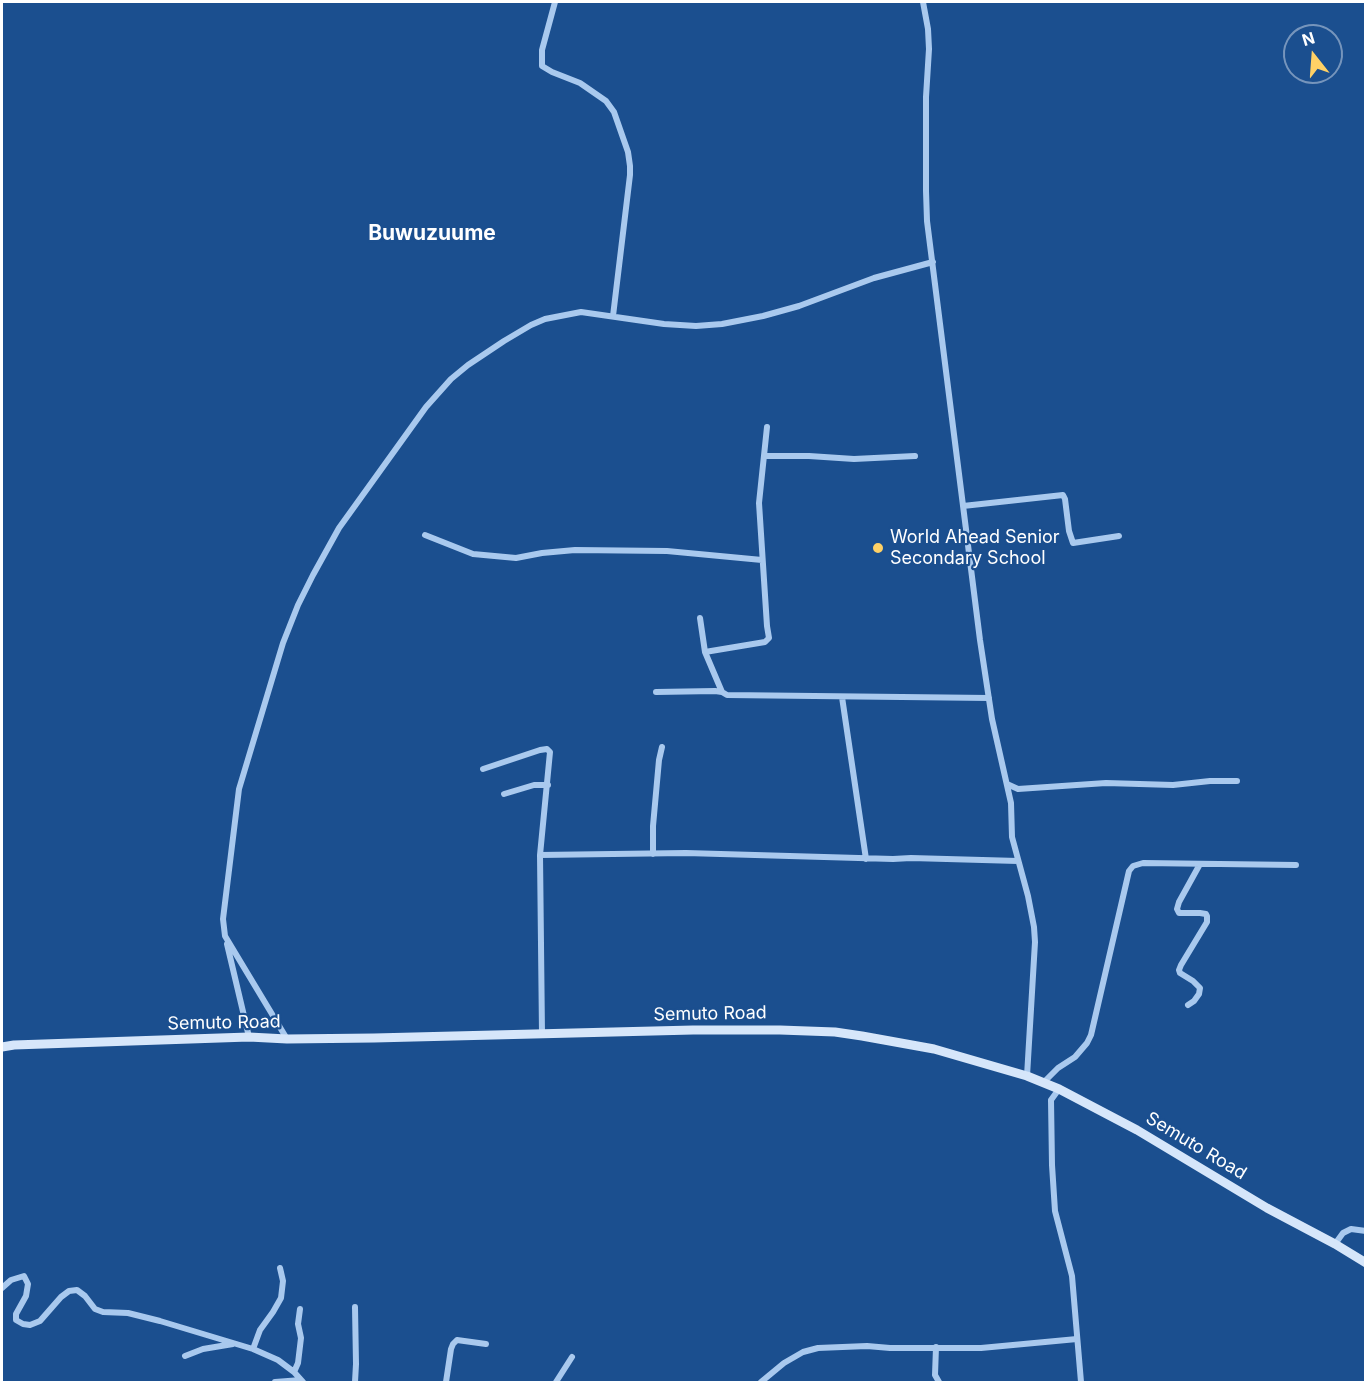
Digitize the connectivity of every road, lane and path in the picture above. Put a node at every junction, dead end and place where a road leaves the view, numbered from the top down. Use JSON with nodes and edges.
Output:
{"nodes":[{"id":1,"x":555,"y":2,"type":"edge"},
{"id":2,"x":923,"y":2,"type":"edge"},
{"id":3,"x":933,"y":262,"type":"junction"},
{"id":4,"x":613,"y":316,"type":"junction"},
{"id":5,"x":768,"y":427,"type":"dead end"},
{"id":6,"x":765,"y":456,"type":"junction"},
{"id":7,"x":915,"y":456,"type":"dead end"},
{"id":8,"x":963,"y":506,"type":"junction"},
{"id":9,"x":425,"y":535,"type":"dead end"},
{"id":10,"x":1119,"y":536,"type":"dead end"},
{"id":11,"x":762,"y":560,"type":"junction"},
{"id":12,"x":700,"y":618,"type":"dead end"},
{"id":13,"x":705,"y":652,"type":"junction"},
{"id":14,"x":656,"y":692,"type":"dead end"},
{"id":15,"x":722,"y":692,"type":"junction"},
{"id":16,"x":842,"y":697,"type":"junction"},
{"id":17,"x":989,"y":698,"type":"junction"},
{"id":18,"x":662,"y":747,"type":"dead end"},
{"id":19,"x":483,"y":769,"type":"dead end"},
{"id":20,"x":1237,"y":781,"type":"dead end"},
{"id":21,"x":1007,"y":784,"type":"junction"},
{"id":22,"x":548,"y":785,"type":"junction"},
{"id":23,"x":504,"y":794,"type":"dead end"},
{"id":24,"x":653,"y":854,"type":"junction"},
{"id":25,"x":540,"y":855,"type":"junction"},
{"id":26,"x":866,"y":859,"type":"junction"},
{"id":27,"x":1018,"y":861,"type":"junction"},
{"id":28,"x":1200,"y":864,"type":"junction"},
{"id":29,"x":1296,"y":865,"type":"dead end"},
{"id":30,"x":225,"y":936,"type":"junction"},
{"id":31,"x":1188,"y":1005,"type":"dead end"},
{"id":32,"x":542,"y":1034,"type":"junction"},
{"id":33,"x":249,"y":1037,"type":"junction"},
{"id":34,"x":287,"y":1039,"type":"junction"},
{"id":35,"x":2,"y":1047,"type":"edge"},
{"id":36,"x":1027,"y":1076,"type":"junction"},
{"id":37,"x":1044,"y":1083,"type":"junction"},
{"id":38,"x":1059,"y":1089,"type":"junction"},
{"id":39,"x":1365,"y":1231,"type":"edge"},
{"id":40,"x":1335,"y":1244,"type":"junction"},
{"id":41,"x":1365,"y":1263,"type":"edge"},
{"id":42,"x":280,"y":1268,"type":"dead end"},
{"id":43,"x":2,"y":1287,"type":"edge"},
{"id":44,"x":355,"y":1307,"type":"dead end"},
{"id":45,"x":300,"y":1309,"type":"dead end"},
{"id":46,"x":1077,"y":1339,"type":"junction"},
{"id":47,"x":234,"y":1344,"type":"junction"},
{"id":48,"x":486,"y":1344,"type":"dead end"},
{"id":49,"x":936,"y":1347,"type":"junction"},
{"id":50,"x":253,"y":1349,"type":"junction"},
{"id":51,"x":185,"y":1356,"type":"dead end"},
{"id":52,"x":572,"y":1357,"type":"dead end"},
{"id":53,"x":294,"y":1372,"type":"junction"},
{"id":54,"x":302,"y":1381,"type":"edge"},
{"id":55,"x":275,"y":1383,"type":"edge"},
{"id":56,"x":355,"y":1383,"type":"edge"},
{"id":57,"x":446,"y":1383,"type":"edge"},
{"id":58,"x":556,"y":1383,"type":"edge"},
{"id":59,"x":761,"y":1383,"type":"edge"},
{"id":60,"x":939,"y":1383,"type":"edge"},
{"id":61,"x":1081,"y":1383,"type":"edge"}],
"edges":[{"from":1,"to":4,"type":"street"},
{"from":2,"to":3,"type":"street"},
{"from":3,"to":4,"type":"street"},
{"from":3,"to":8,"type":"street"},
{"from":4,"to":30,"type":"street"},
{"from":5,"to":6,"type":"street"},
{"from":6,"to":7,"type":"street"},
{"from":6,"to":11,"type":"street"},
{"from":8,"to":10,"type":"street"},
{"from":8,"to":17,"type":"street"},
{"from":9,"to":11,"type":"street"},
{"from":11,"to":13,"type":"street"},
{"from":12,"to":13,"type":"street"},
{"from":13,"to":15,"type":"street"},
{"from":14,"to":15,"type":"street"},
{"from":15,"to":16,"type":"street"},
{"from":16,"to":17,"type":"street"},
{"from":16,"to":26,"type":"street"},
{"from":17,"to":21,"type":"street"},
{"from":18,"to":24,"type":"street"},
{"from":19,"to":22,"type":"street"},
{"from":20,"to":21,"type":"street"},
{"from":21,"to":27,"type":"street"},
{"from":22,"to":23,"type":"street"},
{"from":22,"to":25,"type":"street"},
{"from":24,"to":25,"type":"street"},
{"from":24,"to":26,"type":"street"},
{"from":25,"to":32,"type":"street"},
{"from":26,"to":27,"type":"street"},
{"from":27,"to":36,"type":"street"},
{"from":28,"to":29,"type":"street"},
{"from":28,"to":31,"type":"street"},
{"from":28,"to":37,"type":"street"},
{"from":30,"to":33,"type":"street"},
{"from":30,"to":34,"type":"street"},
{"from":32,"to":34,"type":"main road","name":"Semuto Road"},
{"from":32,"to":36,"type":"main road","name":"Semuto Road"},
{"from":33,"to":34,"type":"main road","name":"Semuto Road"},
{"from":33,"to":35,"type":"main road","name":"Semuto Road"},
{"from":36,"to":37,"type":"main road","name":"Semuto Road"},
{"from":37,"to":38,"type":"main road","name":"Semuto Road"},
{"from":38,"to":40,"type":"main road","name":"Semuto Road"},
{"from":38,"to":46,"type":"street"},
{"from":39,"to":40,"type":"street"},
{"from":40,"to":41,"type":"main road","name":"Semuto Road"},
{"from":42,"to":50,"type":"street"},
{"from":43,"to":47,"type":"street"},
{"from":44,"to":56,"type":"street"},
{"from":45,"to":53,"type":"street"},
{"from":46,"to":49,"type":"street"},
{"from":46,"to":61,"type":"street"},
{"from":47,"to":50,"type":"street"},
{"from":47,"to":51,"type":"street"},
{"from":48,"to":57,"type":"street"},
{"from":49,"to":59,"type":"street"},
{"from":49,"to":60,"type":"street"},
{"from":50,"to":53,"type":"street"},
{"from":52,"to":58,"type":"street"},
{"from":53,"to":54,"type":"street"},
{"from":54,"to":55,"type":"street"}]}
